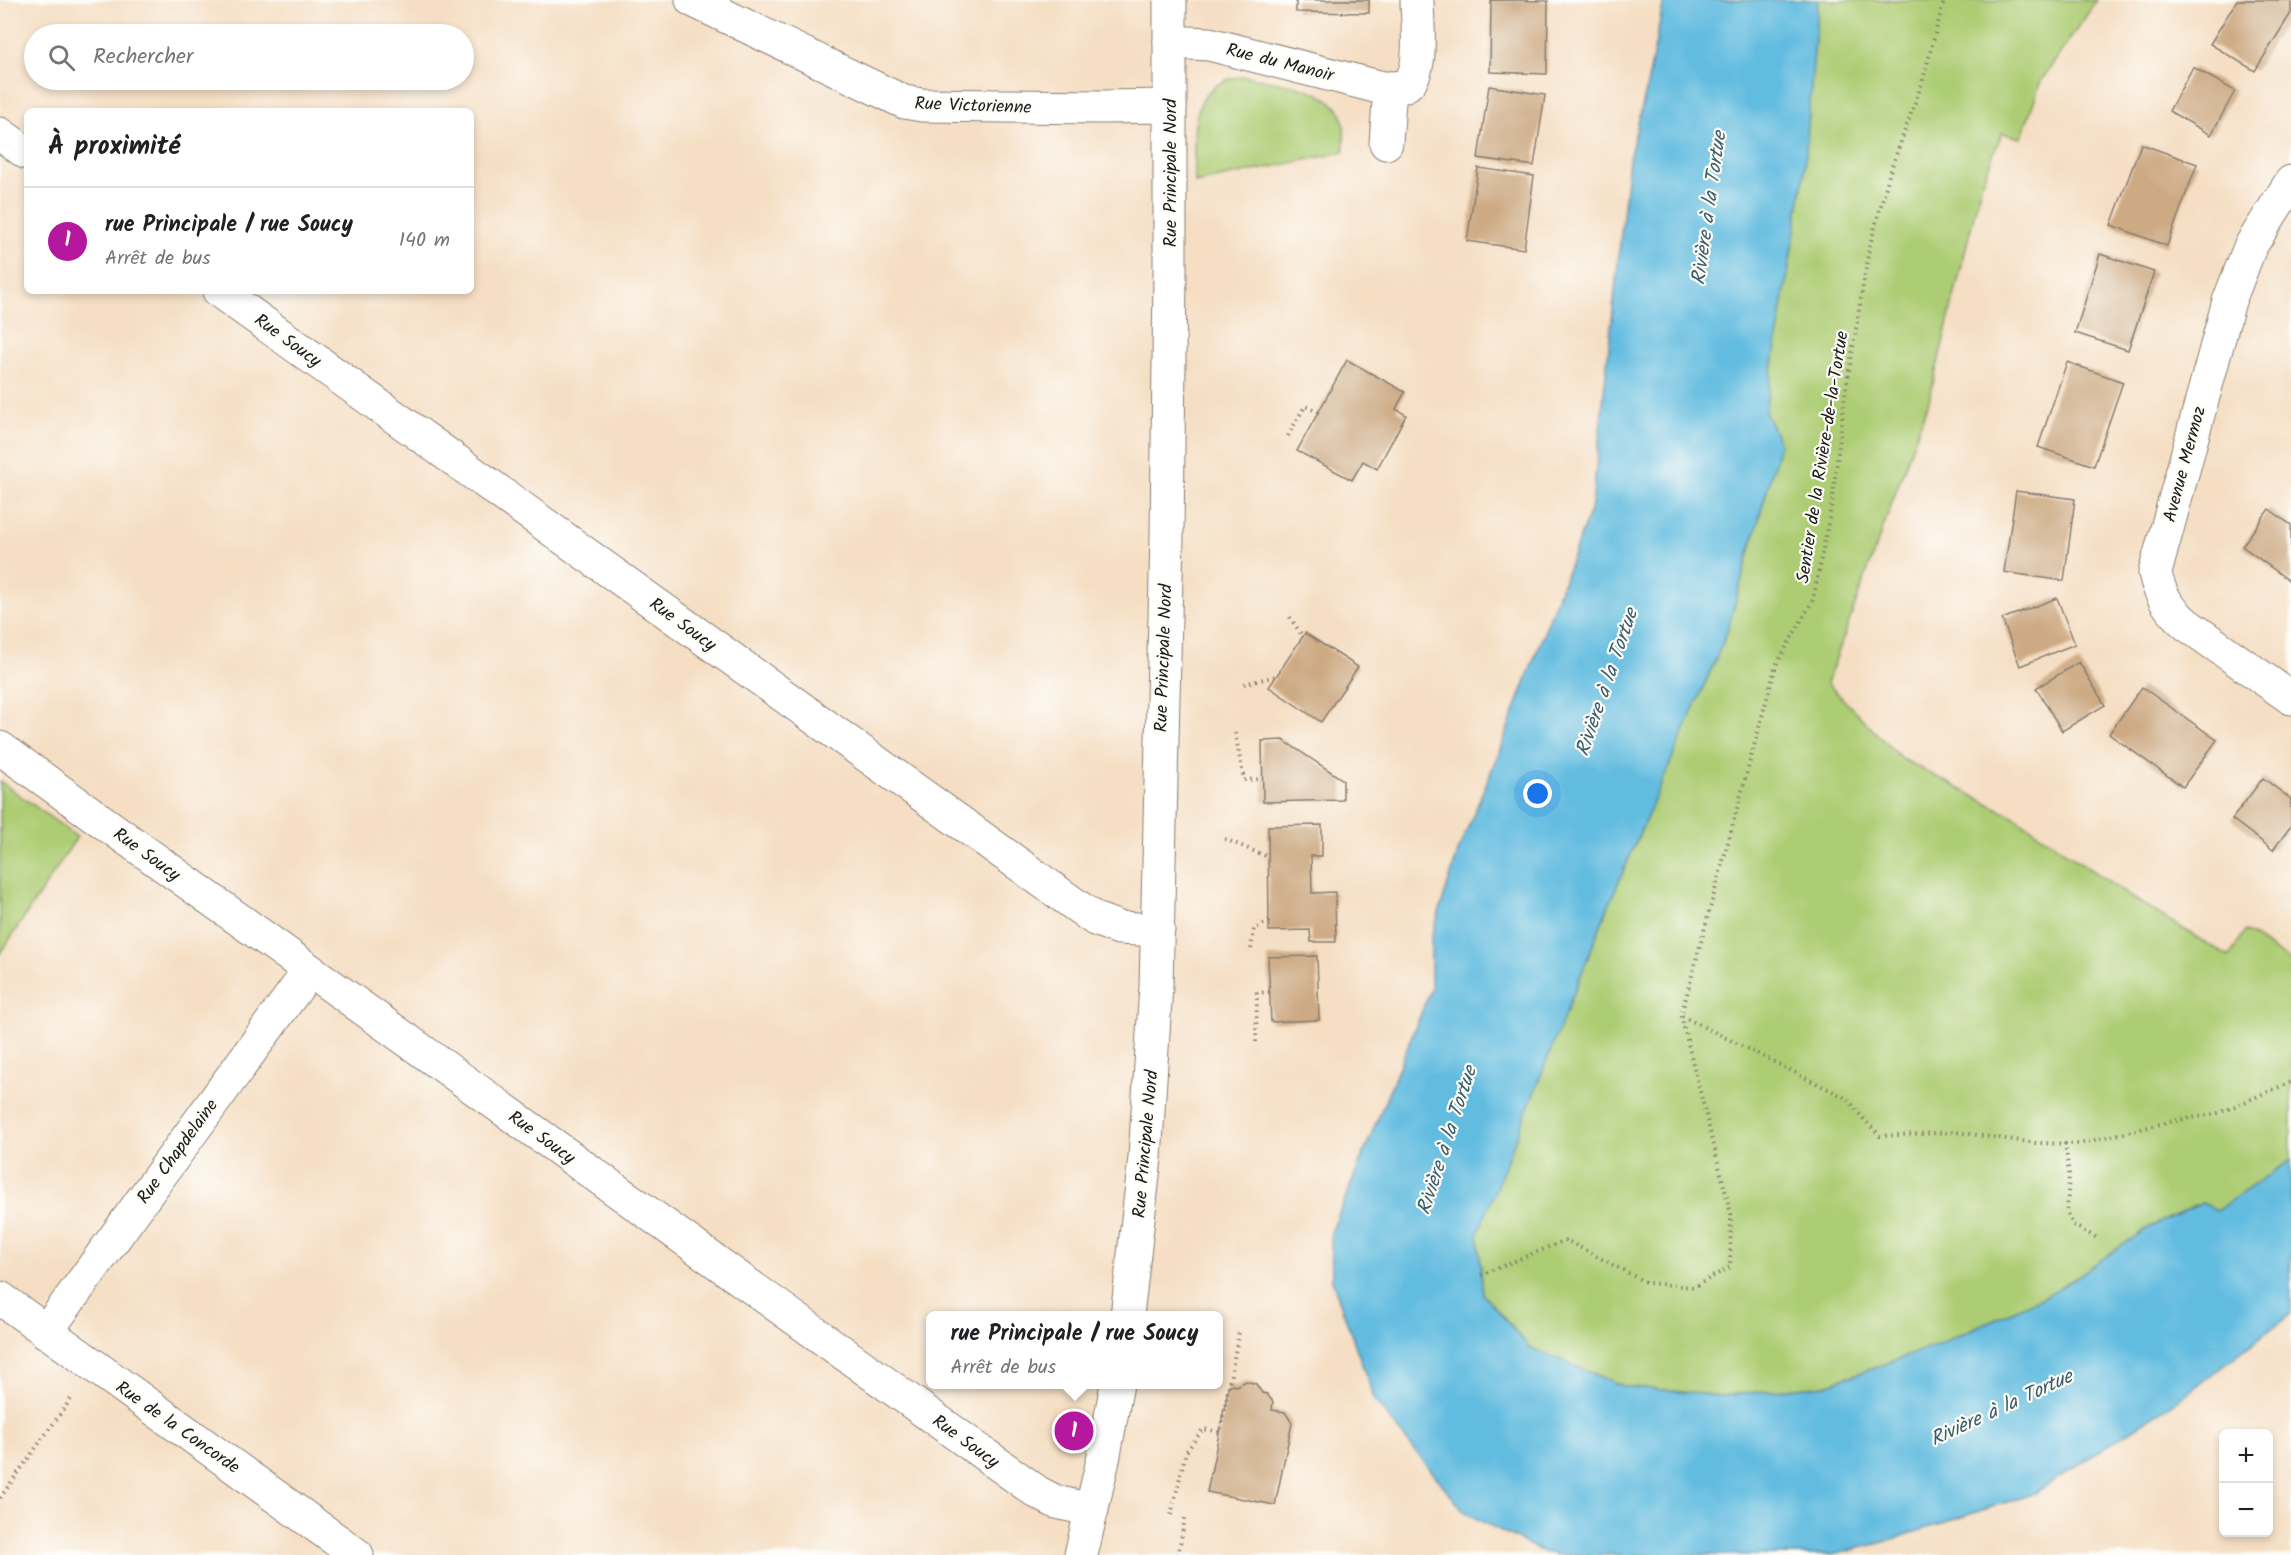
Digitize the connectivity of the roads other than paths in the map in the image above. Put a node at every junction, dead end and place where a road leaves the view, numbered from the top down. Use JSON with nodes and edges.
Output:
{"nodes":[{"id":1,"x":692,"y":0,"type":"edge"},
{"id":2,"x":1170,"y":0,"type":"edge"},
{"id":3,"x":1417,"y":0,"type":"edge"},
{"id":4,"x":1170,"y":42,"type":"junction"},
{"id":5,"x":1390,"y":88,"type":"junction"},
{"id":6,"x":1170,"y":106,"type":"junction"},
{"id":7,"x":0,"y":134,"type":"edge"},
{"id":8,"x":1386,"y":143,"type":"dead end"},
{"id":9,"x":24,"y":151,"type":"edge"},
{"id":10,"x":2291,"y":182,"type":"edge"},
{"id":11,"x":223,"y":294,"type":"edge"},
{"id":12,"x":2291,"y":698,"type":"edge"},
{"id":13,"x":0,"y":748,"type":"edge"},
{"id":14,"x":1158,"y":930,"type":"junction"},
{"id":15,"x":309,"y":971,"type":"junction"},
{"id":16,"x":0,"y":1298,"type":"edge"},
{"id":17,"x":1128,"y":1311,"type":"edge"},
{"id":18,"x":46,"y":1332,"type":"junction"},
{"id":19,"x":1116,"y":1389,"type":"edge"},
{"id":20,"x":1092,"y":1510,"type":"junction"},
{"id":21,"x":357,"y":1555,"type":"edge"},
{"id":22,"x":1081,"y":1555,"type":"edge"}],
"edges":[{"from":1,"to":6,"type":"street","name":"Rue Victorienne"},
{"from":2,"to":4,"type":"street","name":"Rue Principale Nord"},
{"from":3,"to":5,"type":"street"},
{"from":4,"to":5,"type":"street","name":"Rue du Manoir"},
{"from":4,"to":6,"type":"street","name":"Rue Principale Nord"},
{"from":5,"to":8,"type":"street"},
{"from":6,"to":14,"type":"street","name":"Rue Principale Nord"},
{"from":7,"to":9,"type":"street"},
{"from":10,"to":12,"type":"street","name":"Avenue Mermoz"},
{"from":11,"to":14,"type":"street","name":"Rue Soucy"},
{"from":13,"to":15,"type":"street","name":"Rue Soucy"},
{"from":14,"to":17,"type":"street","name":"Rue Principale Nord"},
{"from":15,"to":18,"type":"street","name":"Rue Chapdelaine"},
{"from":15,"to":20,"type":"street","name":"Rue Soucy"},
{"from":16,"to":18,"type":"street","name":"Rue de la Concorde"},
{"from":18,"to":21,"type":"street","name":"Rue de la Concorde"},
{"from":19,"to":20,"type":"street"},
{"from":20,"to":22,"type":"street"}]}
